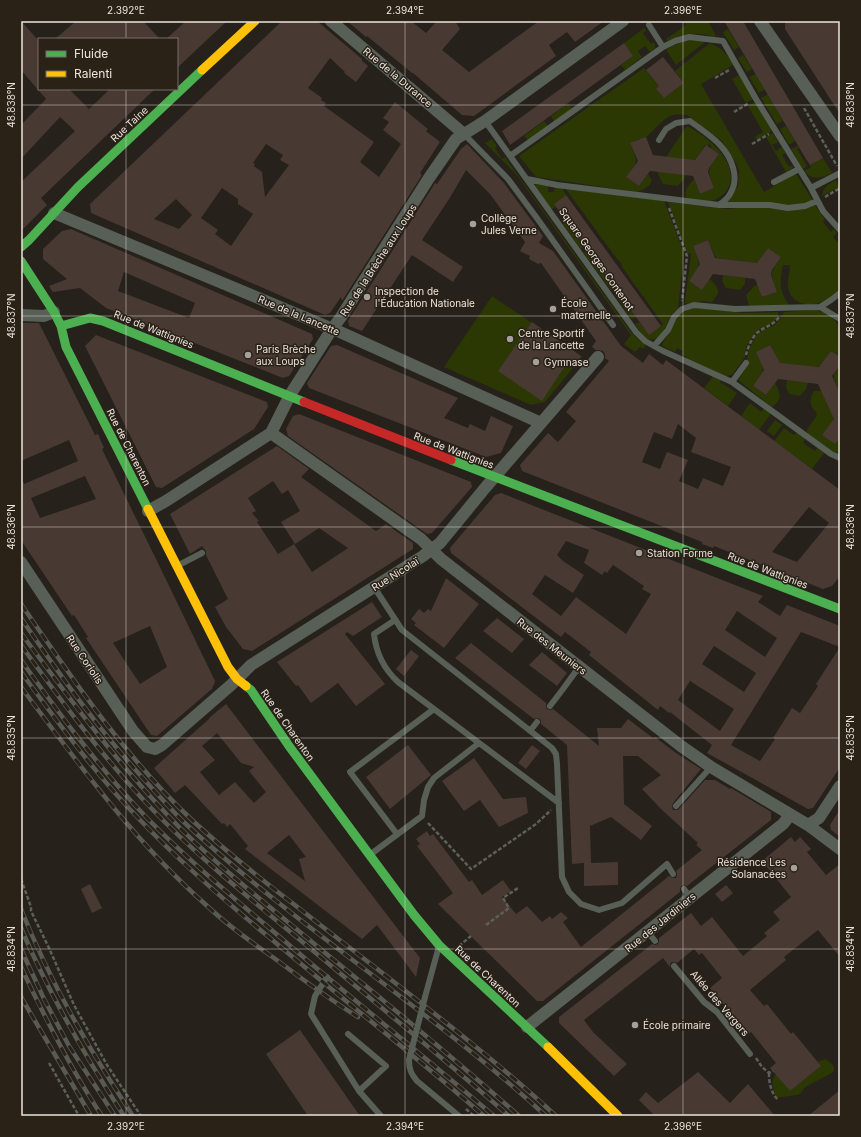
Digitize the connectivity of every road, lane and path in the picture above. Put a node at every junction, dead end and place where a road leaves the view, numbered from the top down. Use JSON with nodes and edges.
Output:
{"nodes":[{"id":1,"x":255,"y":21,"type":"edge"},
{"id":2,"x":331,"y":21,"type":"edge"},
{"id":3,"x":623,"y":21,"type":"edge"},
{"id":4,"x":760,"y":21,"type":"edge"},
{"id":5,"x":649,"y":25,"type":"dead end"},
{"id":6,"x":663,"y":47,"type":"junction"},
{"id":7,"x":736,"y":65,"type":"junction"},
{"id":8,"x":715,"y":78,"type":"dead end"},
{"id":9,"x":756,"y":99,"type":"junction"},
{"id":10,"x":804,"y":108,"type":"dead end"},
{"id":11,"x":734,"y":112,"type":"dead end"},
{"id":12,"x":485,"y":121,"type":"junction"},
{"id":13,"x":775,"y":130,"type":"junction"},
{"id":14,"x":464,"y":134,"type":"junction"},
{"id":15,"x":840,"y":136,"type":"edge"},
{"id":16,"x":659,"y":140,"type":"dead end"},
{"id":17,"x":752,"y":144,"type":"dead end"},
{"id":18,"x":510,"y":156,"type":"junction"},
{"id":19,"x":798,"y":169,"type":"junction"},
{"id":20,"x":840,"y":172,"type":"edge"},
{"id":21,"x":528,"y":179,"type":"junction"},
{"id":22,"x":774,"y":182,"type":"dead end"},
{"id":23,"x":811,"y":188,"type":"junction"},
{"id":24,"x":840,"y":188,"type":"edge"},
{"id":25,"x":666,"y":198,"type":"junction"},
{"id":26,"x":817,"y":201,"type":"junction"},
{"id":27,"x":719,"y":205,"type":"junction"},
{"id":28,"x":54,"y":213,"type":"junction"},
{"id":29,"x":840,"y":230,"type":"edge"},
{"id":30,"x":21,"y":247,"type":"edge"},
{"id":31,"x":21,"y":261,"type":"edge"},
{"id":32,"x":840,"y":293,"type":"edge"},
{"id":33,"x":820,"y":307,"type":"junction"},
{"id":34,"x":780,"y":308,"type":"junction"},
{"id":35,"x":682,"y":310,"type":"junction"},
{"id":36,"x":54,"y":312,"type":"junction"},
{"id":37,"x":21,"y":315,"type":"edge"},
{"id":38,"x":840,"y":320,"type":"edge"},
{"id":39,"x":613,"y":325,"type":"dead end"},
{"id":40,"x":61,"y":326,"type":"junction"},
{"id":41,"x":332,"y":329,"type":"junction"},
{"id":42,"x":654,"y":346,"type":"junction"},
{"id":43,"x":598,"y":357,"type":"dead end"},
{"id":44,"x":745,"y":364,"type":"joint"},
{"id":45,"x":732,"y":382,"type":"junction"},
{"id":46,"x":290,"y":395,"type":"junction"},
{"id":47,"x":541,"y":423,"type":"junction"},
{"id":48,"x":271,"y":433,"type":"junction"},
{"id":49,"x":840,"y":458,"type":"edge"},
{"id":50,"x":495,"y":477,"type":"junction"},
{"id":51,"x":148,"y":511,"type":"junction"},
{"id":52,"x":432,"y":550,"type":"junction"},
{"id":53,"x":202,"y":554,"type":"dead end"},
{"id":54,"x":21,"y":562,"type":"edge"},
{"id":55,"x":177,"y":566,"type":"junction"},
{"id":56,"x":374,"y":588,"type":"junction"},
{"id":57,"x":838,"y":605,"type":"edge"},
{"id":58,"x":395,"y":620,"type":"junction"},
{"id":59,"x":579,"y":667,"type":"junction"},
{"id":60,"x":237,"y":679,"type":"junction"},
{"id":61,"x":550,"y":706,"type":"dead end"},
{"id":62,"x":434,"y":709,"type":"junction"},
{"id":63,"x":537,"y":722,"type":"dead end"},
{"id":64,"x":530,"y":731,"type":"junction"},
{"id":65,"x":479,"y":743,"type":"junction"},
{"id":66,"x":155,"y":749,"type":"joint"},
{"id":67,"x":711,"y":767,"type":"junction"},
{"id":68,"x":840,"y":786,"type":"edge"},
{"id":69,"x":559,"y":803,"type":"junction"},
{"id":70,"x":676,"y":806,"type":"dead end"},
{"id":71,"x":422,"y":816,"type":"junction"},
{"id":72,"x":790,"y":816,"type":"junction"},
{"id":73,"x":808,"y":825,"type":"junction"},
{"id":74,"x":398,"y":834,"type":"junction"},
{"id":75,"x":840,"y":848,"type":"edge"},
{"id":76,"x":369,"y":855,"type":"junction"},
{"id":77,"x":673,"y":874,"type":"dead end"},
{"id":78,"x":21,"y":879,"type":"edge"},
{"id":79,"x":518,"y":888,"type":"dead end"},
{"id":80,"x":486,"y":925,"type":"dead end"},
{"id":81,"x":439,"y":945,"type":"junction"},
{"id":82,"x":674,"y":966,"type":"dead end"},
{"id":83,"x":327,"y":976,"type":"dead end"},
{"id":84,"x":528,"y":1027,"type":"junction"},
{"id":85,"x":348,"y":1034,"type":"dead end"},
{"id":86,"x":749,"y":1053,"type":"joint"},
{"id":87,"x":49,"y":1063,"type":"dead end"},
{"id":88,"x":773,"y":1071,"type":"dead end"},
{"id":89,"x":769,"y":1073,"type":"junction"},
{"id":90,"x":359,"y":1091,"type":"junction"},
{"id":91,"x":778,"y":1100,"type":"dead end"},
{"id":92,"x":79,"y":1116,"type":"edge"},
{"id":93,"x":141,"y":1116,"type":"edge"},
{"id":94,"x":381,"y":1116,"type":"edge"},
{"id":95,"x":458,"y":1116,"type":"edge"},
{"id":96,"x":618,"y":1116,"type":"edge"}],
"edges":[{"from":1,"to":28,"type":"street","name":"Rue Taine"},
{"from":2,"to":14,"type":"street","name":"Rue de la Durance"},
{"from":3,"to":12,"type":"street","name":"Rue de la Brèche aux Loups"},
{"from":4,"to":15,"type":"street"},
{"from":5,"to":6,"type":"lane"},
{"from":6,"to":7,"type":"lane"},
{"from":6,"to":18,"type":"lane"},
{"from":7,"to":8,"type":"path"},
{"from":7,"to":9,"type":"lane"},
{"from":9,"to":11,"type":"path"},
{"from":9,"to":13,"type":"lane"},
{"from":10,"to":20,"type":"path"},
{"from":12,"to":14,"type":"street","name":"Rue de la Brèche aux Loups"},
{"from":12,"to":18,"type":"lane","name":"Square Georges Contenot"},
{"from":13,"to":17,"type":"path"},
{"from":13,"to":19,"type":"lane"},
{"from":14,"to":39,"type":"lane"},
{"from":14,"to":41,"type":"street","name":"Rue de la Brèche aux Loups"},
{"from":16,"to":27,"type":"lane"},
{"from":18,"to":21,"type":"lane","name":"Square Georges Contenot"},
{"from":19,"to":22,"type":"lane"},
{"from":19,"to":23,"type":"lane"},
{"from":20,"to":23,"type":"lane"},
{"from":21,"to":25,"type":"lane"},
{"from":21,"to":42,"type":"lane","name":"Square Georges Contenot"},
{"from":23,"to":26,"type":"lane"},
{"from":24,"to":26,"type":"path"},
{"from":25,"to":27,"type":"lane"},
{"from":25,"to":35,"type":"path"},
{"from":26,"to":27,"type":"lane"},
{"from":26,"to":29,"type":"lane"},
{"from":28,"to":30,"type":"street","name":"Rue Taine"},
{"from":28,"to":41,"type":"street","name":"Rue de la Lancette"},
{"from":31,"to":36,"type":"street","name":"Rue de Charenton"},
{"from":32,"to":33,"type":"lane"},
{"from":33,"to":34,"type":"lane"},
{"from":33,"to":38,"type":"lane"},
{"from":34,"to":35,"type":"lane"},
{"from":34,"to":44,"type":"path"},
{"from":35,"to":42,"type":"lane"},
{"from":36,"to":37,"type":"street"},
{"from":36,"to":40,"type":"street","name":"Rue de Charenton"},
{"from":40,"to":46,"type":"street","name":"Rue de Wattignies"},
{"from":40,"to":51,"type":"street","name":"Rue de Charenton"},
{"from":41,"to":46,"type":"street","name":"Rue de la Brèche aux Loups"},
{"from":41,"to":47,"type":"street","name":"Rue de la Lancette"},
{"from":42,"to":45,"type":"lane","name":"Square Georges Contenot"},
{"from":43,"to":47,"type":"street","name":"Rue Nicolaï"},
{"from":44,"to":45,"type":"lane"},
{"from":45,"to":49,"type":"lane","name":"Square Georges Contenot"},
{"from":46,"to":48,"type":"street","name":"Rue de la Brèche aux Loups"},
{"from":46,"to":50,"type":"street","name":"Rue de Wattignies"},
{"from":47,"to":50,"type":"street","name":"Rue Nicolaï"},
{"from":48,"to":51,"type":"street"},
{"from":48,"to":52,"type":"street","name":"Rue des Meuniers"},
{"from":50,"to":52,"type":"street","name":"Rue Nicolaï"},
{"from":50,"to":57,"type":"street","name":"Rue de Wattignies"},
{"from":51,"to":55,"type":"street","name":"Rue de Charenton"},
{"from":52,"to":56,"type":"street","name":"Rue Nicolaï"},
{"from":52,"to":59,"type":"street","name":"Rue des Meuniers"},
{"from":53,"to":55,"type":"lane"},
{"from":54,"to":66,"type":"street","name":"Rue Coriolis"},
{"from":55,"to":60,"type":"street","name":"Rue de Charenton"},
{"from":56,"to":58,"type":"lane"},
{"from":56,"to":60,"type":"street","name":"Rue Nicolaï"},
{"from":58,"to":62,"type":"lane"},
{"from":58,"to":64,"type":"lane"},
{"from":59,"to":61,"type":"lane"},
{"from":59,"to":67,"type":"street","name":"Rue des Meuniers"},
{"from":60,"to":66,"type":"street","name":"Rue Nicolaï"},
{"from":60,"to":76,"type":"street","name":"Rue de Charenton"},
{"from":62,"to":65,"type":"lane"},
{"from":62,"to":74,"type":"lane"},
{"from":63,"to":64,"type":"lane"},
{"from":64,"to":69,"type":"lane"},
{"from":65,"to":69,"type":"lane"},
{"from":65,"to":71,"type":"lane"},
{"from":67,"to":70,"type":"lane"},
{"from":67,"to":72,"type":"street","name":"Rue des Meuniers"},
{"from":68,"to":73,"type":"street"},
{"from":69,"to":71,"type":"path"},
{"from":69,"to":77,"type":"lane"},
{"from":71,"to":74,"type":"lane"},
{"from":72,"to":73,"type":"street","name":"Rue des Meuniers"},
{"from":72,"to":84,"type":"street","name":"Rue des Jardiniers"},
{"from":73,"to":75,"type":"street","name":"Rue des Meuniers"},
{"from":74,"to":76,"type":"lane"},
{"from":76,"to":81,"type":"street","name":"Rue de Charenton"},
{"from":78,"to":93,"type":"path"},
{"from":79,"to":80,"type":"path"},
{"from":81,"to":84,"type":"street","name":"Rue de Charenton"},
{"from":81,"to":95,"type":"lane","bridge":true},
{"from":82,"to":86,"type":"lane","name":"Allée des Vergers"},
{"from":83,"to":90,"type":"lane"},
{"from":84,"to":96,"type":"street","name":"Rue de Charenton"},
{"from":85,"to":90,"type":"lane"},
{"from":86,"to":89,"type":"path"},
{"from":87,"to":92,"type":"path"},
{"from":88,"to":89,"type":"path"},
{"from":89,"to":91,"type":"path"},
{"from":90,"to":94,"type":"lane"}]}
